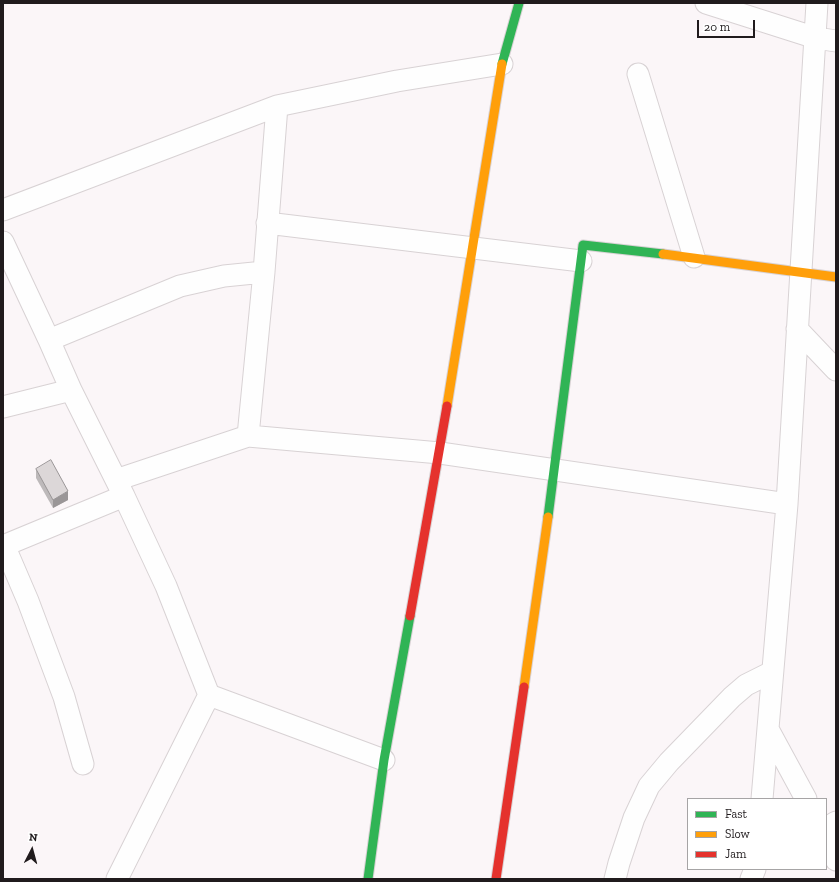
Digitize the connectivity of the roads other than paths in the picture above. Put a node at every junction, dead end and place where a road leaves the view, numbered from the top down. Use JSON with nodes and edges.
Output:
{"nodes":[{"id":1,"x":519,"y":3,"type":"edge"},
{"id":2,"x":706,"y":3,"type":"edge"},
{"id":3,"x":817,"y":3,"type":"edge"},
{"id":4,"x":734,"y":7,"type":"edge"},
{"id":5,"x":816,"y":38,"type":"junction"},
{"id":6,"x":836,"y":41,"type":"edge"},
{"id":7,"x":502,"y":64,"type":"junction"},
{"id":8,"x":638,"y":74,"type":"dead end"},
{"id":9,"x":278,"y":106,"type":"junction"},
{"id":10,"x":3,"y":210,"type":"edge"},
{"id":11,"x":267,"y":223,"type":"junction"},
{"id":12,"x":3,"y":242,"type":"edge"},
{"id":13,"x":473,"y":248,"type":"junction"},
{"id":14,"x":694,"y":257,"type":"junction"},
{"id":15,"x":581,"y":261,"type":"junction"},
{"id":16,"x":800,"y":271,"type":"junction"},
{"id":17,"x":264,"y":272,"type":"junction"},
{"id":18,"x":836,"y":276,"type":"edge"},
{"id":19,"x":797,"y":329,"type":"junction"},
{"id":20,"x":50,"y":340,"type":"junction"},
{"id":21,"x":836,"y":370,"type":"edge"},
{"id":22,"x":71,"y":390,"type":"junction"},
{"id":23,"x":3,"y":407,"type":"edge"},
{"id":24,"x":248,"y":436,"type":"junction"},
{"id":25,"x":440,"y":453,"type":"junction"},
{"id":26,"x":555,"y":470,"type":"junction"},
{"id":27,"x":120,"y":488,"type":"junction"},
{"id":28,"x":787,"y":504,"type":"junction"},
{"id":29,"x":3,"y":546,"type":"edge"},
{"id":30,"x":772,"y":672,"type":"junction"},
{"id":31,"x":209,"y":695,"type":"junction"},
{"id":32,"x":768,"y":729,"type":"junction"},
{"id":33,"x":384,"y":760,"type":"junction"},
{"id":34,"x":83,"y":764,"type":"dead end"},
{"id":35,"x":762,"y":798,"type":"edge"},
{"id":36,"x":805,"y":798,"type":"edge"},
{"id":37,"x":836,"y":822,"type":"edge"},
{"id":38,"x":827,"y":827,"type":"edge"},
{"id":39,"x":827,"y":839,"type":"edge"},
{"id":40,"x":836,"y":860,"type":"edge"},
{"id":41,"x":117,"y":879,"type":"edge"},
{"id":42,"x":368,"y":879,"type":"edge"},
{"id":43,"x":496,"y":879,"type":"edge"},
{"id":44,"x":615,"y":879,"type":"edge"}],
"edges":[{"from":1,"to":7,"type":"street"},
{"from":2,"to":4,"type":"street"},
{"from":3,"to":5,"type":"street"},
{"from":4,"to":5,"type":"street"},
{"from":5,"to":6,"type":"street"},
{"from":5,"to":16,"type":"street"},
{"from":7,"to":9,"type":"street"},
{"from":7,"to":13,"type":"street"},
{"from":8,"to":14,"type":"street"},
{"from":9,"to":10,"type":"street"},
{"from":9,"to":11,"type":"street"},
{"from":11,"to":13,"type":"street"},
{"from":11,"to":17,"type":"street"},
{"from":12,"to":20,"type":"street"},
{"from":13,"to":15,"type":"street"},
{"from":13,"to":25,"type":"street"},
{"from":14,"to":15,"type":"street"},
{"from":14,"to":16,"type":"street"},
{"from":15,"to":26,"type":"street"},
{"from":16,"to":18,"type":"street"},
{"from":16,"to":19,"type":"street"},
{"from":17,"to":20,"type":"street"},
{"from":17,"to":24,"type":"street"},
{"from":19,"to":21,"type":"street"},
{"from":19,"to":28,"type":"street"},
{"from":20,"to":22,"type":"street"},
{"from":22,"to":23,"type":"street"},
{"from":22,"to":27,"type":"street"},
{"from":24,"to":25,"type":"street"},
{"from":24,"to":27,"type":"street"},
{"from":25,"to":26,"type":"street"},
{"from":25,"to":33,"type":"street"},
{"from":26,"to":28,"type":"street"},
{"from":26,"to":43,"type":"street"},
{"from":27,"to":29,"type":"street"},
{"from":27,"to":31,"type":"street"},
{"from":28,"to":30,"type":"street"},
{"from":29,"to":34,"type":"street"},
{"from":30,"to":32,"type":"street"},
{"from":30,"to":44,"type":"street"},
{"from":31,"to":33,"type":"street"},
{"from":31,"to":41,"type":"street"},
{"from":32,"to":35,"type":"street"},
{"from":32,"to":36,"type":"street"},
{"from":33,"to":42,"type":"street"},
{"from":37,"to":38,"type":"street"},
{"from":39,"to":40,"type":"street"}]}
